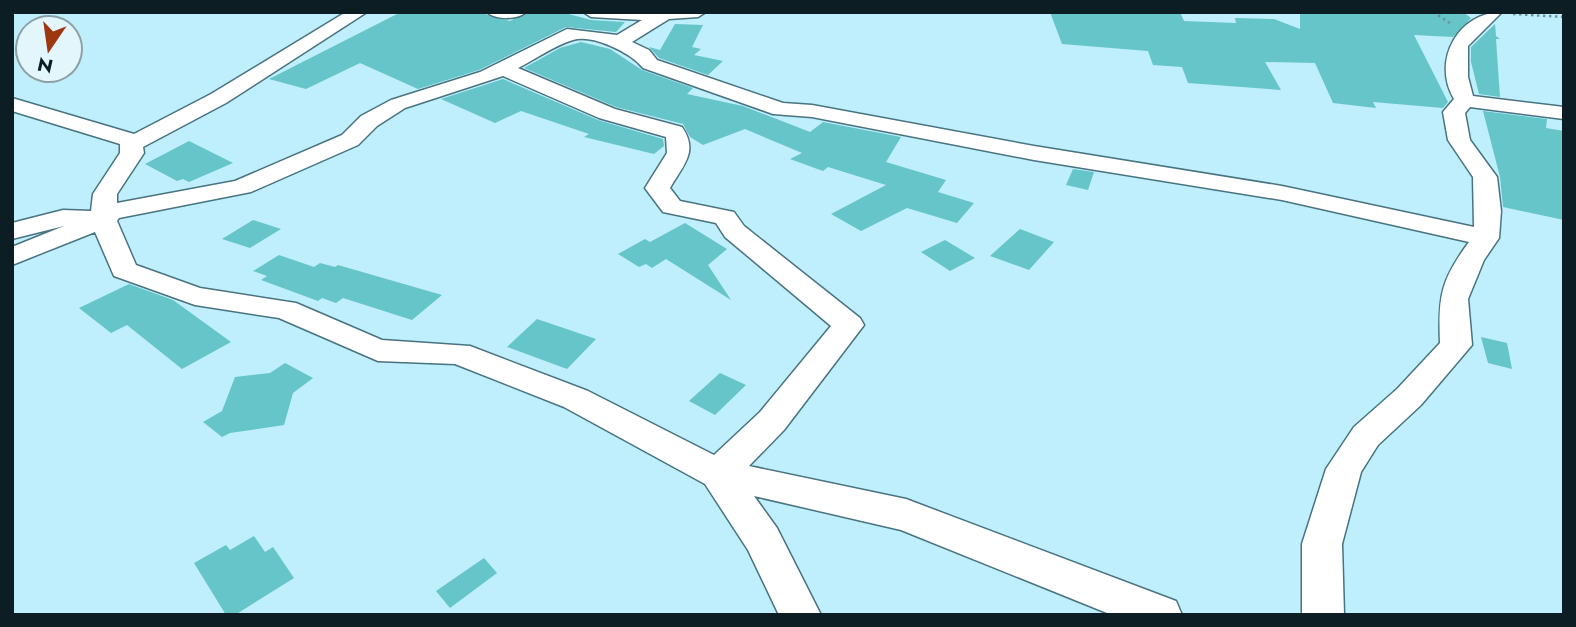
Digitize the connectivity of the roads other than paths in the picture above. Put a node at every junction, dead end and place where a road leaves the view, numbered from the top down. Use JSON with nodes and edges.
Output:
{"nodes":[{"id":1,"x":359,"y":12,"type":"edge"},
{"id":2,"x":495,"y":12,"type":"edge"},
{"id":3,"x":518,"y":12,"type":"edge"},
{"id":4,"x":591,"y":12,"type":"edge"},
{"id":5,"x":698,"y":12,"type":"edge"},
{"id":6,"x":1494,"y":12,"type":"edge"},
{"id":7,"x":664,"y":14,"type":"edge"},
{"id":8,"x":621,"y":41,"type":"junction"},
{"id":9,"x":502,"y":68,"type":"junction"},
{"id":10,"x":1465,"y":100,"type":"junction"},
{"id":11,"x":12,"y":103,"type":"edge"},
{"id":12,"x":1564,"y":113,"type":"edge"},
{"id":13,"x":131,"y":144,"type":"junction"},
{"id":14,"x":103,"y":219,"type":"junction"},
{"id":15,"x":12,"y":231,"type":"edge"},
{"id":16,"x":1486,"y":238,"type":"junction"},
{"id":17,"x":12,"y":257,"type":"edge"},
{"id":18,"x":718,"y":474,"type":"junction"},
{"id":19,"x":800,"y":615,"type":"edge"},
{"id":20,"x":1161,"y":615,"type":"edge"},
{"id":21,"x":1323,"y":615,"type":"edge"}],
"edges":[{"from":1,"to":13,"type":"street"},
{"from":2,"to":3,"type":"street"},
{"from":4,"to":7,"type":"street"},
{"from":5,"to":7,"type":"street"},
{"from":6,"to":10,"type":"street"},
{"from":7,"to":8,"type":"street"},
{"from":8,"to":9,"type":"street"},
{"from":8,"to":16,"type":"street"},
{"from":9,"to":14,"type":"street"},
{"from":9,"to":18,"type":"street"},
{"from":10,"to":12,"type":"street"},
{"from":10,"to":16,"type":"street"},
{"from":11,"to":13,"type":"street"},
{"from":13,"to":14,"type":"street"},
{"from":14,"to":15,"type":"street"},
{"from":14,"to":17,"type":"street"},
{"from":14,"to":18,"type":"street"},
{"from":16,"to":21,"type":"street"},
{"from":18,"to":19,"type":"street"},
{"from":18,"to":20,"type":"street"}]}
